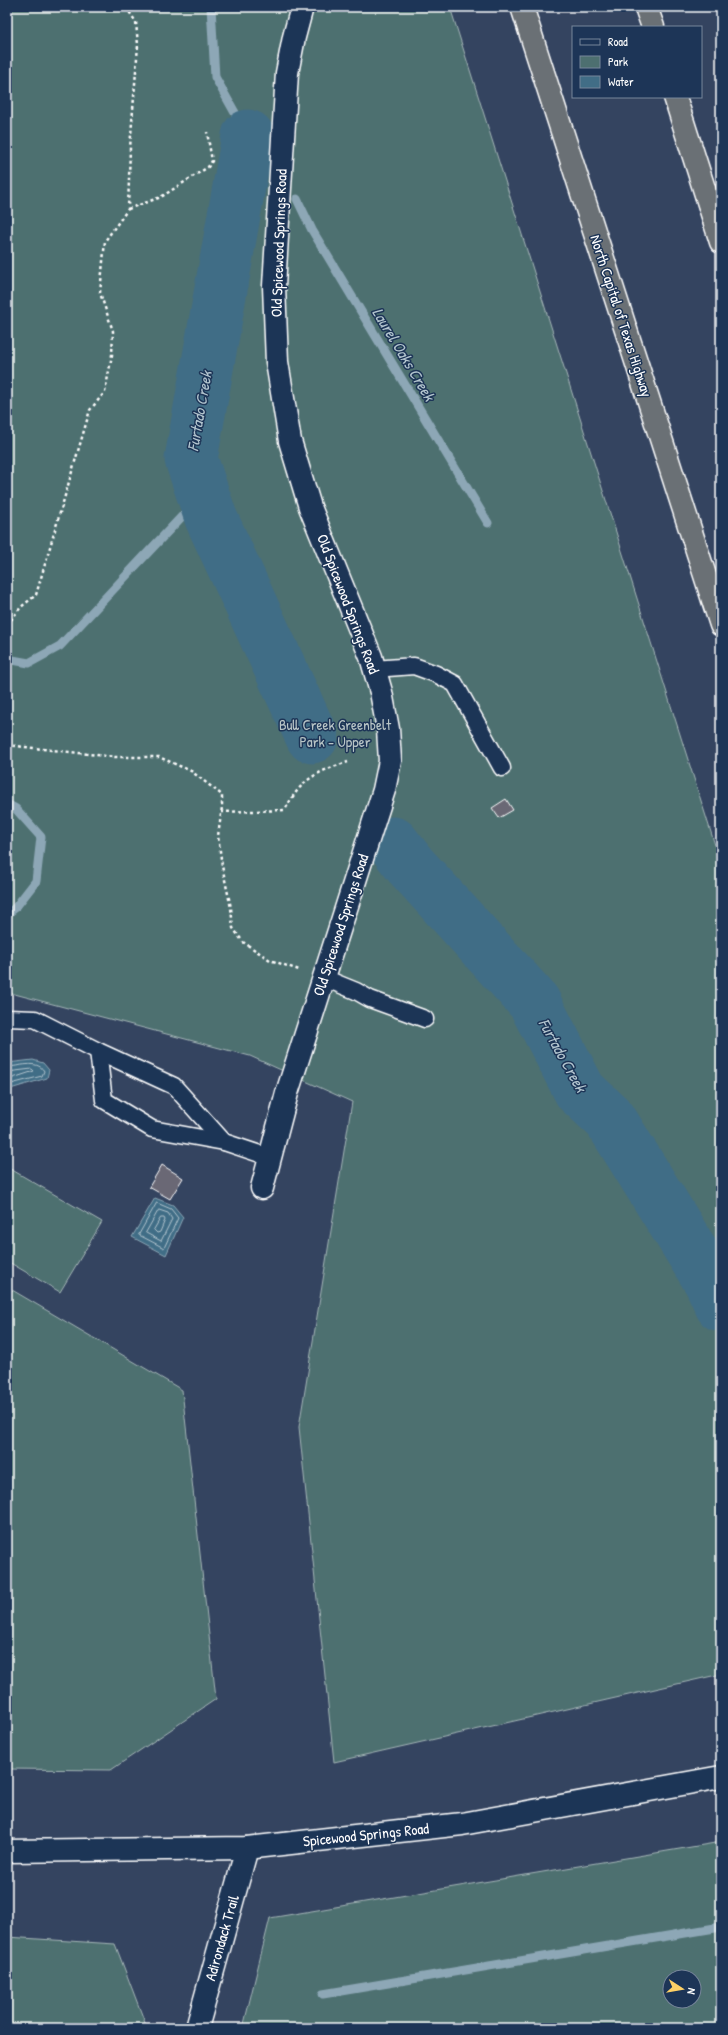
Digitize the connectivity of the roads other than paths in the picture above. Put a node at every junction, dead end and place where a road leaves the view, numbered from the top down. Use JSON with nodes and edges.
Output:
{"nodes":[{"id":1,"x":302,"y":7,"type":"edge"},
{"id":2,"x":522,"y":7,"type":"edge"},
{"id":3,"x":646,"y":7,"type":"edge"},
{"id":4,"x":653,"y":26,"type":"edge"},
{"id":5,"x":675,"y":98,"type":"edge"},
{"id":6,"x":721,"y":242,"type":"edge"},
{"id":7,"x":721,"y":625,"type":"edge"},
{"id":8,"x":374,"y":668,"type":"junction"},
{"id":9,"x":502,"y":768,"type":"dead end"},
{"id":10,"x":324,"y":978,"type":"junction"},
{"id":11,"x":7,"y":1018,"type":"edge"},
{"id":12,"x":425,"y":1019,"type":"dead end"},
{"id":13,"x":98,"y":1051,"type":"junction"},
{"id":14,"x":224,"y":1142,"type":"junction"},
{"id":15,"x":269,"y":1157,"type":"junction"},
{"id":16,"x":262,"y":1188,"type":"dead end"},
{"id":17,"x":721,"y":1777,"type":"edge"},
{"id":18,"x":247,"y":1848,"type":"junction"},
{"id":19,"x":7,"y":1851,"type":"edge"},
{"id":20,"x":197,"y":2028,"type":"edge"}],
"edges":[{"from":1,"to":8,"type":"street","name":"Old Spicewood Springs Road"},
{"from":2,"to":7,"type":"highway","name":"North Capital of Texas Highway"},
{"from":3,"to":4,"type":"highway"},
{"from":5,"to":6,"type":"highway"},
{"from":8,"to":9,"type":"lane"},
{"from":8,"to":10,"type":"street","name":"Old Spicewood Springs Road"},
{"from":10,"to":12,"type":"lane"},
{"from":10,"to":15,"type":"street","name":"Old Spicewood Springs Road"},
{"from":11,"to":13,"type":"lane"},
{"from":13,"to":14,"type":"lane"},
{"from":13,"to":14,"type":"lane"},
{"from":14,"to":15,"type":"lane"},
{"from":15,"to":16,"type":"street","name":"Old Spicewood Springs Road"},
{"from":17,"to":18,"type":"street","name":"Spicewood Springs Road"},
{"from":18,"to":19,"type":"street","name":"Spicewood Springs Road"},
{"from":18,"to":20,"type":"street","name":"Adirondack Trail"}]}
